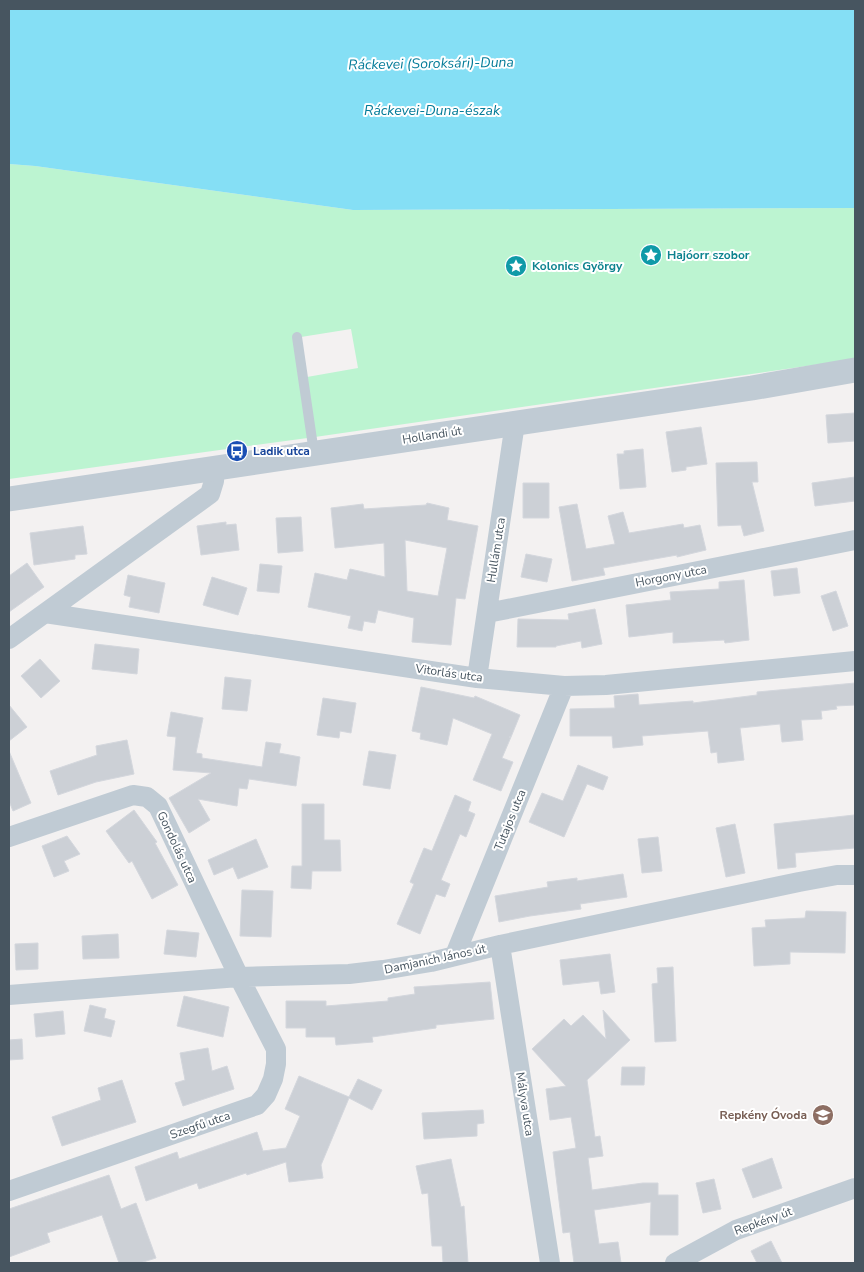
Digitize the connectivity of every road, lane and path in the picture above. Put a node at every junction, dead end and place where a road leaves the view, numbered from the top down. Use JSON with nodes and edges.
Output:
{"nodes":[{"id":1,"x":297,"y":337,"type":"dead end"},
{"id":2,"x":855,"y":370,"type":"edge"},
{"id":3,"x":516,"y":423,"type":"junction"},
{"id":4,"x":314,"y":453,"type":"junction"},
{"id":5,"x":215,"y":469,"type":"junction"},
{"id":6,"x":9,"y":499,"type":"edge"},
{"id":7,"x":855,"y":540,"type":"edge"},
{"id":8,"x":45,"y":613,"type":"junction"},
{"id":9,"x":487,"y":613,"type":"junction"},
{"id":10,"x":9,"y":639,"type":"edge"},
{"id":11,"x":855,"y":660,"type":"edge"},
{"id":12,"x":476,"y":678,"type":"junction"},
{"id":13,"x":564,"y":686,"type":"junction"},
{"id":14,"x":9,"y":837,"type":"edge"},
{"id":15,"x":855,"y":876,"type":"edge"},
{"id":16,"x":500,"y":945,"type":"junction"},
{"id":17,"x":455,"y":955,"type":"junction"},
{"id":18,"x":239,"y":977,"type":"junction"},
{"id":19,"x":9,"y":995,"type":"edge"},
{"id":20,"x":855,"y":1188,"type":"edge"},
{"id":21,"x":9,"y":1191,"type":"edge"},
{"id":22,"x":550,"y":1263,"type":"edge"},
{"id":23,"x":675,"y":1263,"type":"edge"}],
"edges":[{"from":1,"to":4,"type":"lane"},
{"from":2,"to":3,"type":"street","name":"Hollandi út"},
{"from":3,"to":4,"type":"street","name":"Hollandi út"},
{"from":3,"to":9,"type":"street","name":"Hullám utca"},
{"from":4,"to":5,"type":"street","name":"Hollandi út"},
{"from":5,"to":6,"type":"street","name":"Hollandi út"},
{"from":5,"to":8,"type":"street"},
{"from":7,"to":9,"type":"street","name":"Horgony utca"},
{"from":8,"to":10,"type":"street"},
{"from":8,"to":12,"type":"street","name":"Vitorlás utca"},
{"from":9,"to":12,"type":"street","name":"Hullám utca"},
{"from":11,"to":13,"type":"street","name":"Vitorlás utca"},
{"from":12,"to":13,"type":"street","name":"Vitorlás utca"},
{"from":13,"to":17,"type":"street","name":"Tutajos utca"},
{"from":14,"to":18,"type":"street","name":"Gondolás utca"},
{"from":15,"to":16,"type":"street","name":"Damjanich János út"},
{"from":16,"to":17,"type":"street","name":"Damjanich János út"},
{"from":16,"to":22,"type":"street","name":"Mályva utca"},
{"from":17,"to":18,"type":"street","name":"Damjanich János út"},
{"from":18,"to":19,"type":"street","name":"Damjanich János út"},
{"from":18,"to":21,"type":"street","name":"Szegfű utca"},
{"from":20,"to":23,"type":"street","name":"Repkény út"}]}
